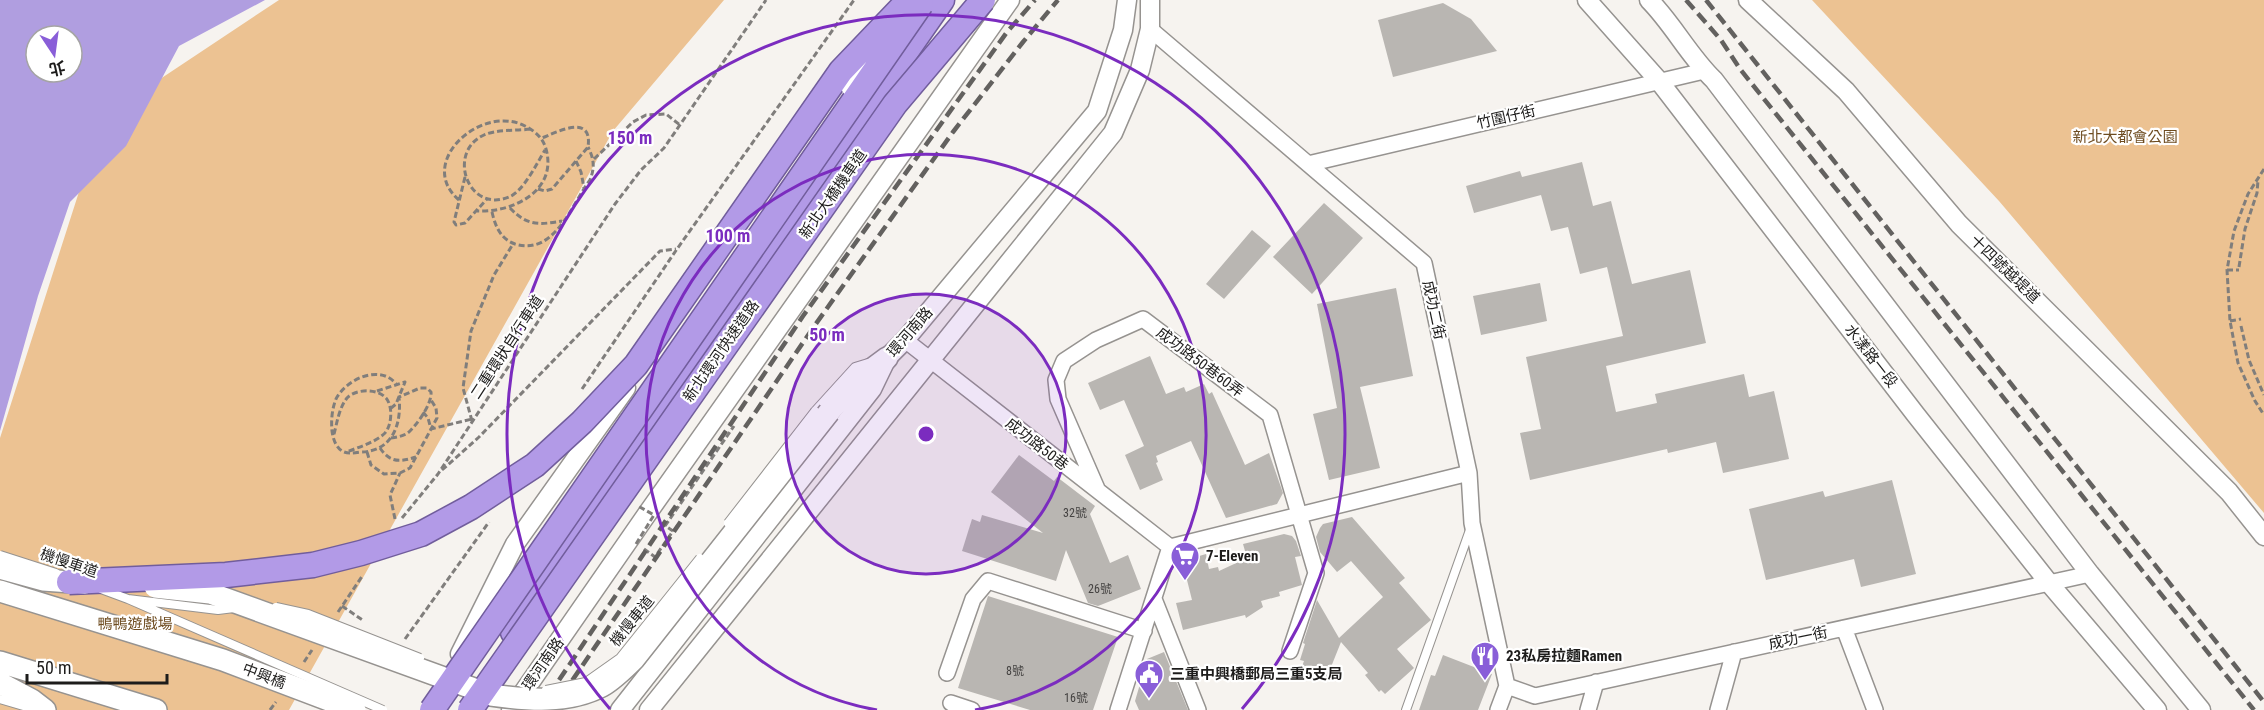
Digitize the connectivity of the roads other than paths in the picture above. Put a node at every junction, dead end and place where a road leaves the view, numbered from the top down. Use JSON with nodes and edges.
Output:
{"nodes":[{"id":1,"x":908,"y":0,"type":"edge"},
{"id":2,"x":922,"y":0,"type":"edge"},
{"id":3,"x":942,"y":0,"type":"edge"},
{"id":4,"x":983,"y":0,"type":"edge"},
{"id":5,"x":1007,"y":0,"type":"edge"},
{"id":6,"x":1127,"y":0,"type":"edge"},
{"id":7,"x":1150,"y":0,"type":"edge"},
{"id":8,"x":1587,"y":0,"type":"edge"},
{"id":9,"x":1649,"y":0,"type":"edge"},
{"id":10,"x":1748,"y":0,"type":"edge"},
{"id":11,"x":1150,"y":29,"type":"junction"},
{"id":12,"x":1704,"y":71,"type":"junction"},
{"id":13,"x":1659,"y":81,"type":"junction"},
{"id":14,"x":1308,"y":164,"type":"junction"},
{"id":15,"x":905,"y":340,"type":"junction"},
{"id":16,"x":887,"y":358,"type":"junction"},
{"id":17,"x":930,"y":360,"type":"junction"},
{"id":18,"x":666,"y":396,"type":"junction"},
{"id":19,"x":822,"y":411,"type":"junction"},
{"id":20,"x":1469,"y":473,"type":"junction"},
{"id":21,"x":1098,"y":491,"type":"junction"},
{"id":22,"x":593,"y":502,"type":"junction"},
{"id":23,"x":1300,"y":515,"type":"junction"},
{"id":24,"x":1472,"y":522,"type":"junction"},
{"id":25,"x":722,"y":531,"type":"dead end"},
{"id":26,"x":2264,"y":536,"type":"edge"},
{"id":27,"x":1170,"y":547,"type":"junction"},
{"id":28,"x":708,"y":549,"type":"dead end"},
{"id":29,"x":0,"y":555,"type":"edge"},
{"id":30,"x":0,"y":568,"type":"edge"},
{"id":31,"x":2090,"y":574,"type":"junction"},
{"id":32,"x":69,"y":582,"type":"junction"},
{"id":33,"x":2049,"y":583,"type":"junction"},
{"id":34,"x":0,"y":591,"type":"edge"},
{"id":35,"x":1154,"y":598,"type":"junction"},
{"id":36,"x":128,"y":599,"type":"junction"},
{"id":37,"x":1844,"y":628,"type":"junction"},
{"id":38,"x":1144,"y":631,"type":"junction"},
{"id":39,"x":1290,"y":651,"type":"dead end"},
{"id":40,"x":1734,"y":652,"type":"junction"},
{"id":41,"x":0,"y":662,"type":"edge"},
{"id":42,"x":433,"y":663,"type":"dead end"},
{"id":43,"x":445,"y":668,"type":"dead end"},
{"id":44,"x":947,"y":673,"type":"dead end"},
{"id":45,"x":467,"y":676,"type":"dead end"},
{"id":46,"x":478,"y":680,"type":"dead end"},
{"id":47,"x":1596,"y":682,"type":"junction"},
{"id":48,"x":0,"y":683,"type":"edge"},
{"id":49,"x":1507,"y":686,"type":"junction"},
{"id":50,"x":0,"y":699,"type":"edge"},
{"id":51,"x":951,"y":703,"type":"dead end"},
{"id":52,"x":435,"y":706,"type":"edge"},
{"id":53,"x":38,"y":710,"type":"edge"},
{"id":54,"x":45,"y":710,"type":"edge"},
{"id":55,"x":156,"y":710,"type":"edge"},
{"id":56,"x":355,"y":710,"type":"edge"},
{"id":57,"x":383,"y":710,"type":"edge"},
{"id":58,"x":464,"y":710,"type":"edge"},
{"id":59,"x":470,"y":710,"type":"edge"},
{"id":60,"x":511,"y":710,"type":"edge"},
{"id":61,"x":620,"y":710,"type":"edge"},
{"id":62,"x":649,"y":710,"type":"edge"},
{"id":63,"x":972,"y":710,"type":"edge"},
{"id":64,"x":1118,"y":710,"type":"edge"},
{"id":65,"x":1198,"y":710,"type":"edge"},
{"id":66,"x":1406,"y":710,"type":"edge"},
{"id":67,"x":1498,"y":710,"type":"edge"},
{"id":68,"x":1588,"y":710,"type":"edge"},
{"id":69,"x":1718,"y":710,"type":"edge"},
{"id":70,"x":1875,"y":710,"type":"edge"},
{"id":71,"x":2157,"y":710,"type":"edge"},
{"id":72,"x":2201,"y":710,"type":"edge"}],
"edges":[{"from":1,"to":18,"type":"street","bridge":true},
{"from":1,"to":32,"type":"highway","bridge":true},
{"from":2,"to":52,"type":"highway","bridge":true},
{"from":3,"to":18,"type":"highway"},
{"from":4,"to":59,"type":"highway","name":"新北環河快速道路","bridge":true},
{"from":5,"to":18,"type":"street","name":"新北大橋機車道","bridge":true},
{"from":5,"to":60,"type":"street","name":"環河南路"},
{"from":6,"to":15,"type":"street","name":"環河南路"},
{"from":7,"to":11,"type":"street"},
{"from":8,"to":13,"type":"street","name":"水漾路一段"},
{"from":9,"to":12,"type":"street"},
{"from":10,"to":26,"type":"street","name":"十四號越堤道"},
{"from":11,"to":14,"type":"street","name":"成功二街"},
{"from":11,"to":17,"type":"street"},
{"from":12,"to":13,"type":"street","name":"竹圍仔街"},
{"from":12,"to":31,"type":"street"},
{"from":13,"to":14,"type":"street","name":"竹圍仔街"},
{"from":13,"to":33,"type":"street","name":"水漾路一段"},
{"from":14,"to":20,"type":"street","name":"成功二街"},
{"from":15,"to":16,"type":"street","name":"環河南路"},
{"from":15,"to":17,"type":"street","name":"成功路50巷"},
{"from":16,"to":19,"type":"main road"},
{"from":16,"to":61,"type":"street","name":"環河南路"},
{"from":17,"to":21,"type":"street","name":"成功路50巷"},
{"from":17,"to":62,"type":"street"},
{"from":18,"to":22,"type":"highway"},
{"from":19,"to":25,"type":"lane","bridge":true},
{"from":19,"to":32,"type":"main road","bridge":true},
{"from":20,"to":23,"type":"street"},
{"from":20,"to":24,"type":"street","name":"成功二街"},
{"from":21,"to":23,"type":"street","name":"成功路50巷60弄"},
{"from":21,"to":27,"type":"street","name":"成功路50巷"},
{"from":22,"to":52,"type":"highway"},
{"from":22,"to":58,"type":"highway"},
{"from":23,"to":27,"type":"street"},
{"from":23,"to":39,"type":"street"},
{"from":24,"to":49,"type":"street","name":"成功二街"},
{"from":24,"to":66,"type":"lane"},
{"from":27,"to":35,"type":"street"},
{"from":28,"to":46,"type":"lane","name":"機慢車道","bridge":true},
{"from":29,"to":36,"type":"lane","name":"機慢車道","bridge":true},
{"from":30,"to":32,"type":"main road","bridge":true},
{"from":31,"to":33,"type":"street","name":"成功一街"},
{"from":31,"to":72,"type":"street"},
{"from":33,"to":37,"type":"street","name":"成功一街"},
{"from":33,"to":71,"type":"street","name":"水漾路一段"},
{"from":34,"to":56,"type":"main road","name":"中興橋","bridge":true},
{"from":35,"to":38,"type":"street"},
{"from":35,"to":65,"type":"street"},
{"from":36,"to":42,"type":"lane","name":"機慢車道","bridge":true},
{"from":36,"to":57,"type":"lane","name":"機慢車道","bridge":true},
{"from":37,"to":40,"type":"street","name":"成功一街"},
{"from":37,"to":70,"type":"street"},
{"from":38,"to":44,"type":"street"},
{"from":38,"to":64,"type":"street"},
{"from":40,"to":47,"type":"street","name":"成功一街"},
{"from":40,"to":69,"type":"street"},
{"from":41,"to":55,"type":"main road"},
{"from":43,"to":45,"type":"lane"},
{"from":47,"to":49,"type":"street","name":"成功一街"},
{"from":47,"to":68,"type":"street"},
{"from":48,"to":54,"type":"main road"},
{"from":49,"to":67,"type":"street"},
{"from":50,"to":53,"type":"lane"},
{"from":51,"to":63,"type":"street"}]}
